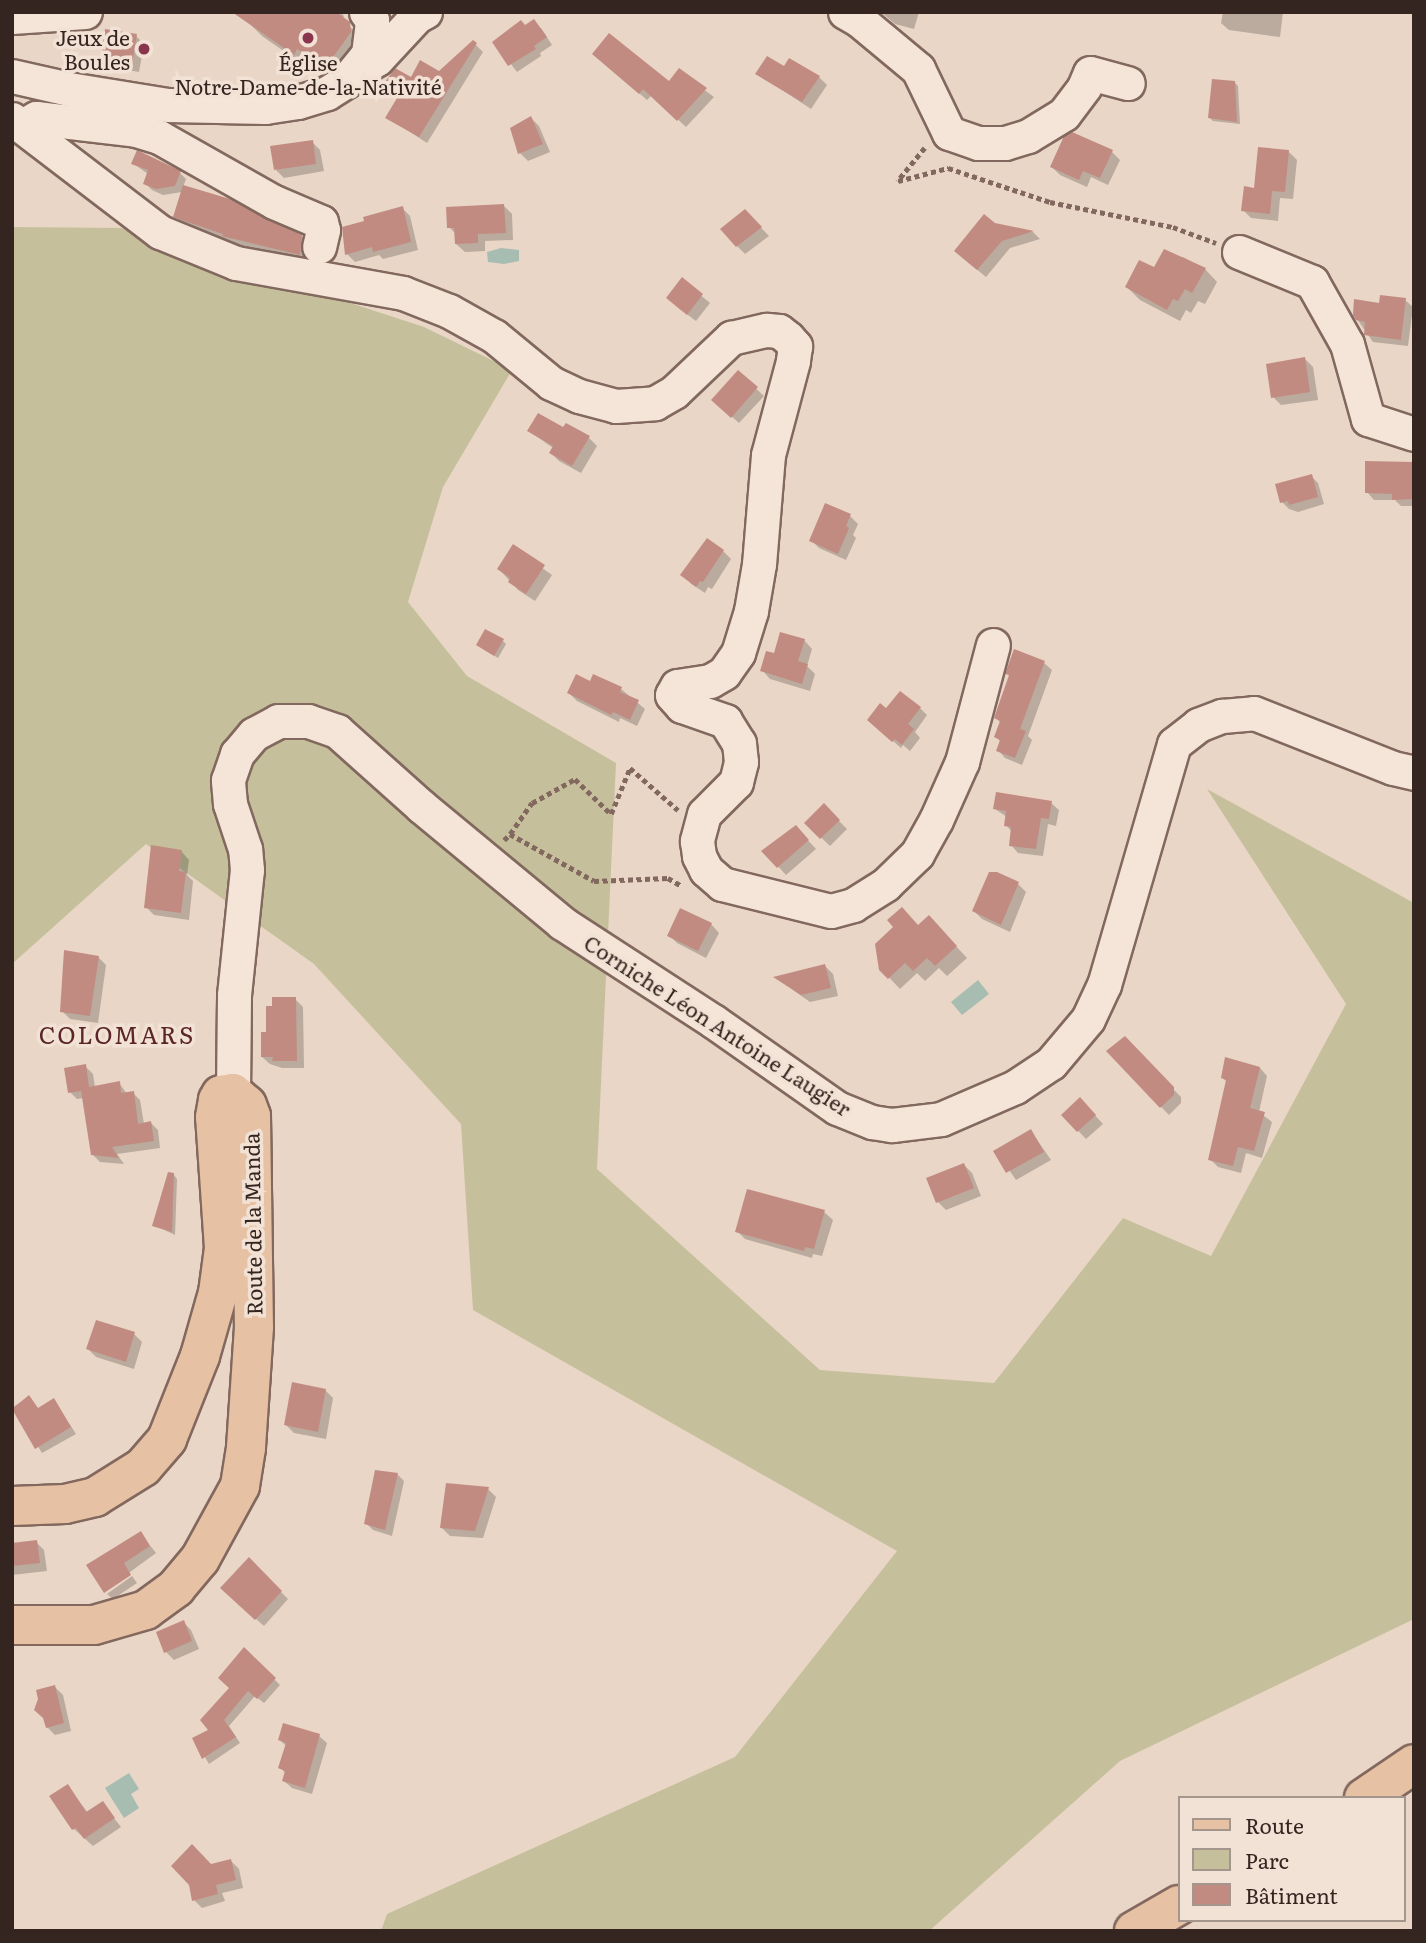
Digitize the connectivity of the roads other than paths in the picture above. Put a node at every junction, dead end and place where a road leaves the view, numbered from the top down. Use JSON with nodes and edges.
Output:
{"nodes":[{"id":1,"x":85,"y":12,"type":"edge"},
{"id":2,"x":366,"y":12,"type":"edge"},
{"id":3,"x":425,"y":12,"type":"edge"},
{"id":4,"x":845,"y":12,"type":"edge"},
{"id":5,"x":12,"y":17,"type":"edge"},
{"id":6,"x":352,"y":74,"type":"junction"},
{"id":7,"x":12,"y":76,"type":"edge"},
{"id":8,"x":1128,"y":83,"type":"dead end"},
{"id":9,"x":18,"y":122,"type":"edge"},
{"id":10,"x":319,"y":247,"type":"dead end"},
{"id":11,"x":1239,"y":252,"type":"road end"},
{"id":12,"x":1414,"y":434,"type":"edge"},
{"id":13,"x":993,"y":645,"type":"dead end"},
{"id":14,"x":1414,"y":773,"type":"edge"},
{"id":15,"x":233,"y":1093,"type":"junction"},
{"id":16,"x":12,"y":1506,"type":"edge"},
{"id":17,"x":12,"y":1625,"type":"edge"},
{"id":18,"x":1414,"y":1764,"type":"edge"},
{"id":19,"x":1367,"y":1796,"type":"edge"},
{"id":20,"x":1178,"y":1906,"type":"edge"},
{"id":21,"x":1134,"y":1931,"type":"edge"}],
"edges":[{"from":1,"to":5,"type":"street"},
{"from":2,"to":6,"type":"street"},
{"from":3,"to":6,"type":"street"},
{"from":4,"to":8,"type":"street"},
{"from":6,"to":7,"type":"street"},
{"from":9,"to":10,"type":"street"},
{"from":9,"to":13,"type":"street"},
{"from":11,"to":12,"type":"street"},
{"from":14,"to":15,"type":"street","name":"Corniche Léon Antoine Laugier"},
{"from":15,"to":16,"type":"main road","name":"Route de la Manda"},
{"from":15,"to":17,"type":"main road","name":"Route de la Manda"},
{"from":18,"to":19,"type":"main road"},
{"from":20,"to":21,"type":"main road"}]}
